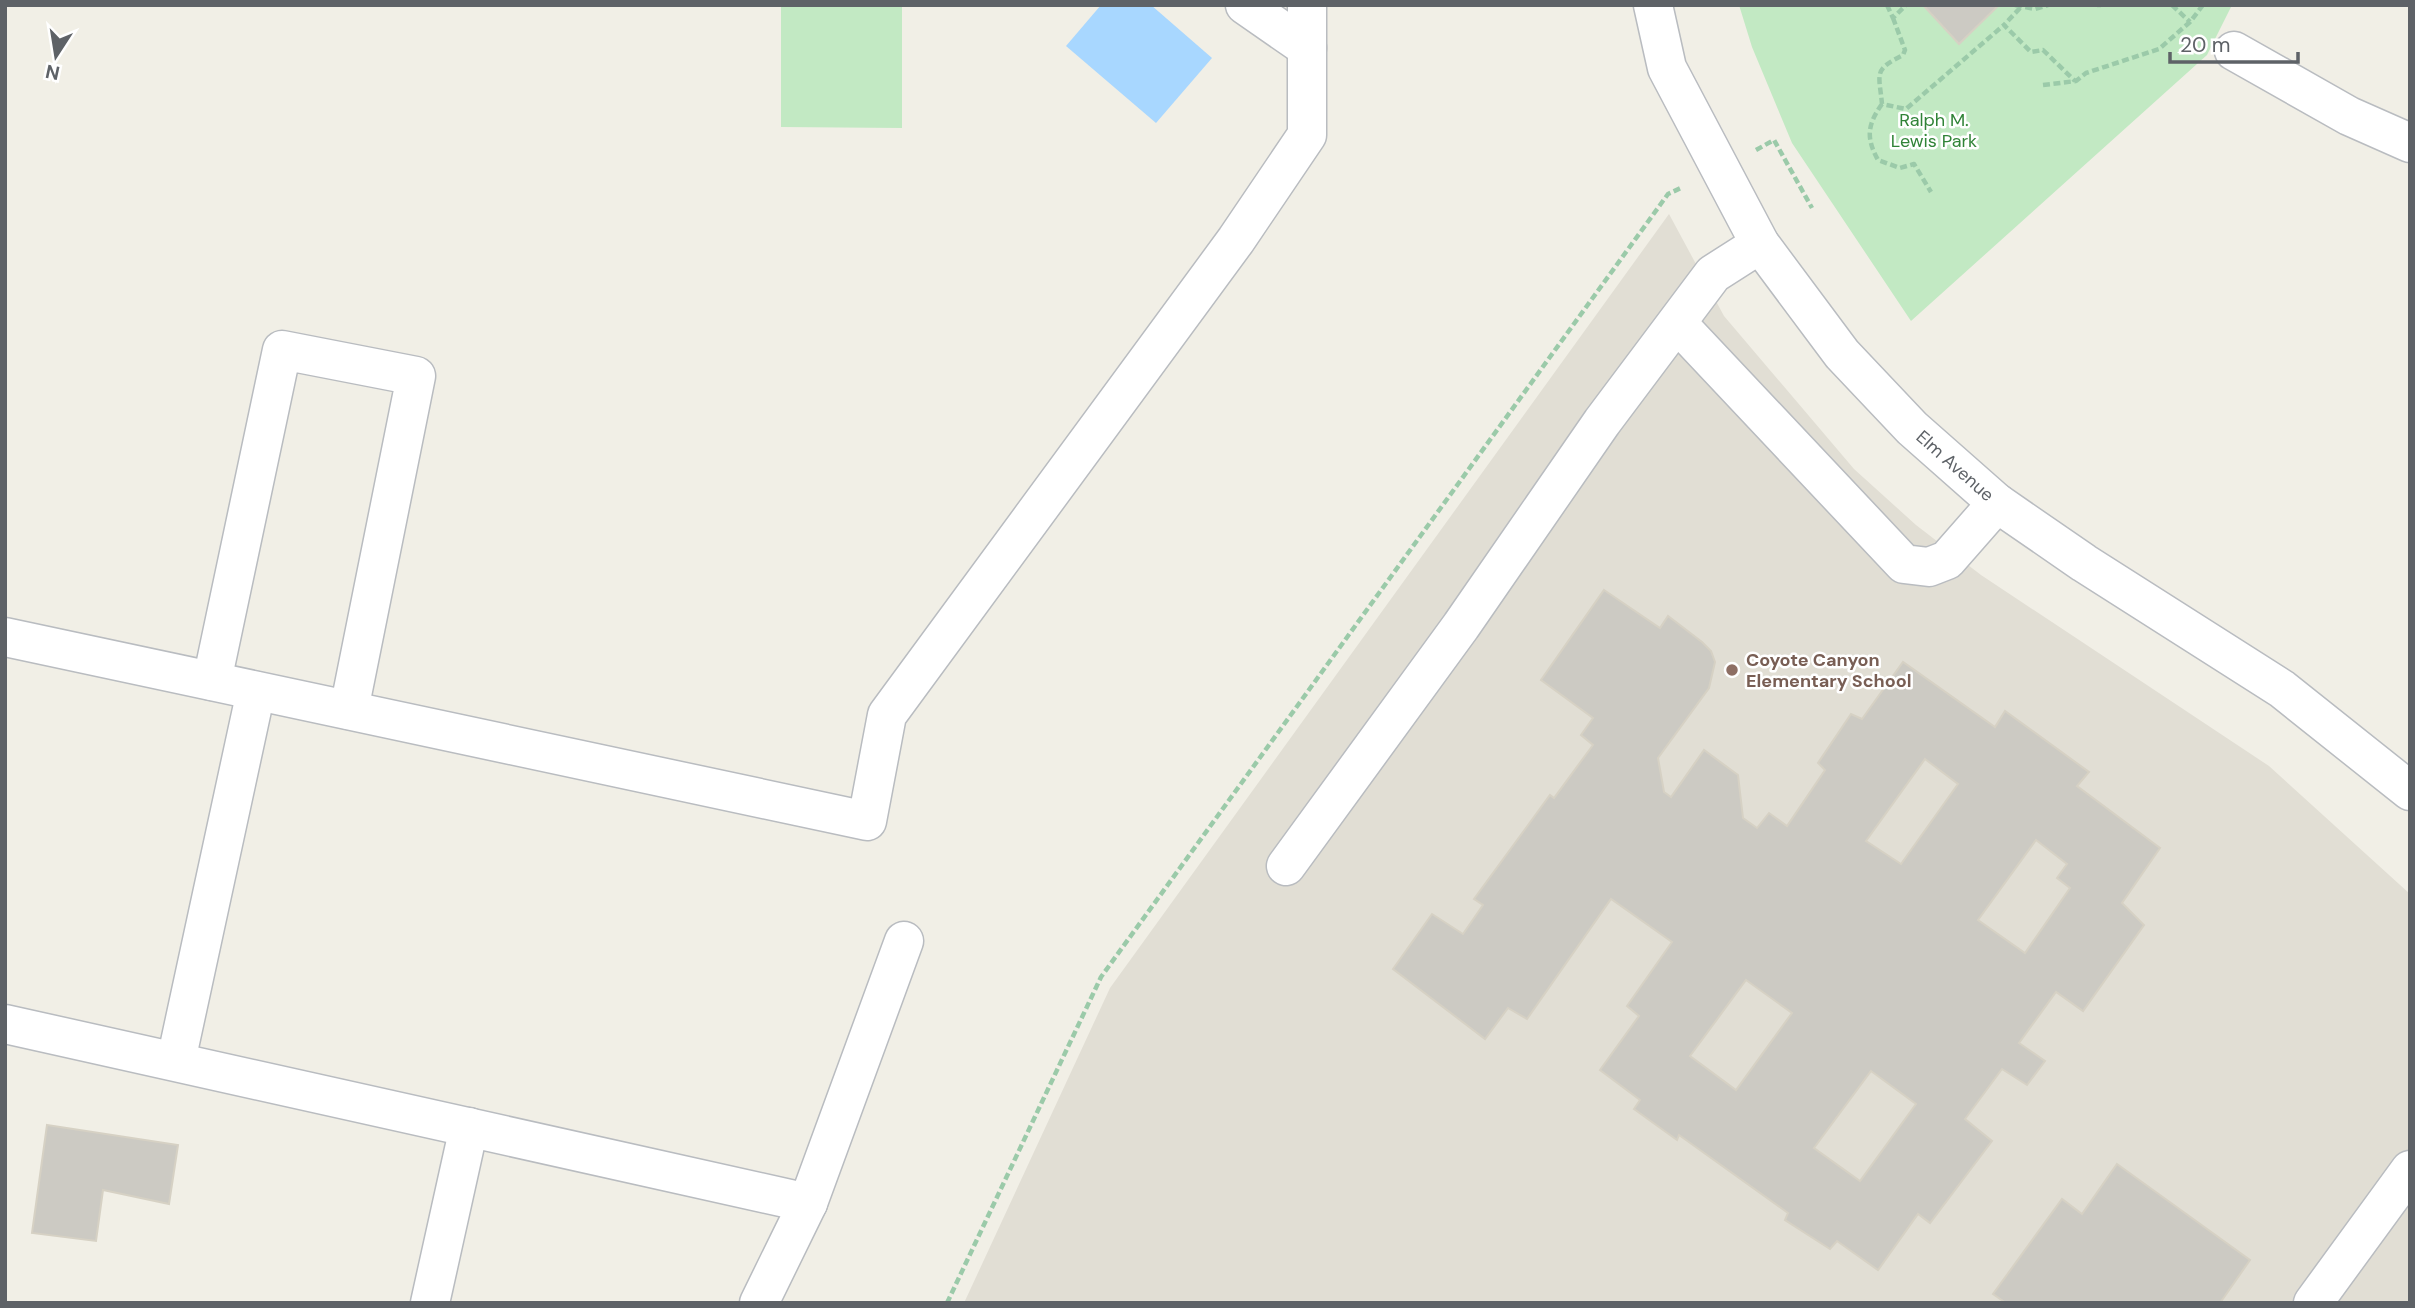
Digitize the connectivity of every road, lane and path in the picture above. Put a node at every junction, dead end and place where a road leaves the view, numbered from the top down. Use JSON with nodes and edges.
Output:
{"nodes":[{"id":1,"x":1245,"y":5,"type":"edge"},
{"id":2,"x":1307,"y":5,"type":"edge"},
{"id":3,"x":1653,"y":5,"type":"edge"},
{"id":4,"x":1886,"y":5,"type":"edge"},
{"id":5,"x":1906,"y":5,"type":"edge"},
{"id":6,"x":2048,"y":5,"type":"edge"},
{"id":7,"x":2172,"y":5,"type":"edge"},
{"id":8,"x":2203,"y":5,"type":"edge"},
{"id":9,"x":2018,"y":7,"type":"edge"},
{"id":10,"x":1893,"y":18,"type":"junction"},
{"id":11,"x":2190,"y":22,"type":"junction"},
{"id":12,"x":2004,"y":24,"type":"junction"},
{"id":13,"x":1307,"y":48,"type":"junction"},
{"id":14,"x":2234,"y":51,"type":"dead end"},
{"id":15,"x":2076,"y":81,"type":"junction"},
{"id":16,"x":2043,"y":85,"type":"dead end"},
{"id":17,"x":1882,"y":104,"type":"junction"},
{"id":18,"x":1774,"y":141,"type":"dead end"},
{"id":19,"x":2410,"y":143,"type":"edge"},
{"id":20,"x":1931,"y":192,"type":"dead end"},
{"id":21,"x":1668,"y":194,"type":"dead end"},
{"id":22,"x":1812,"y":208,"type":"dead end"},
{"id":23,"x":1760,"y":244,"type":"junction"},
{"id":24,"x":1677,"y":323,"type":"junction"},
{"id":25,"x":1997,"y":503,"type":"junction"},
{"id":26,"x":5,"y":638,"type":"edge"},
{"id":27,"x":212,"y":681,"type":"junction"},
{"id":28,"x":256,"y":691,"type":"junction"},
{"id":29,"x":349,"y":710,"type":"junction"},
{"id":30,"x":2410,"y":791,"type":"edge"},
{"id":31,"x":1286,"y":866,"type":"dead end"},
{"id":32,"x":904,"y":942,"type":"dead end"},
{"id":33,"x":5,"y":1024,"type":"edge"},
{"id":34,"x":176,"y":1062,"type":"junction"},
{"id":35,"x":469,"y":1127,"type":"junction"},
{"id":36,"x":2410,"y":1170,"type":"edge"},
{"id":37,"x":808,"y":1203,"type":"junction"},
{"id":38,"x":429,"y":1303,"type":"edge"},
{"id":39,"x":759,"y":1303,"type":"edge"},
{"id":40,"x":947,"y":1303,"type":"edge"},
{"id":41,"x":2314,"y":1303,"type":"edge"}],
"edges":[{"from":1,"to":13,"type":"street"},
{"from":2,"to":13,"type":"street"},
{"from":3,"to":23,"type":"street","name":"Elm Avenue"},
{"from":4,"to":10,"type":"path"},
{"from":5,"to":10,"type":"path"},
{"from":6,"to":9,"type":"path"},
{"from":7,"to":11,"type":"path"},
{"from":8,"to":11,"type":"path"},
{"from":9,"to":12,"type":"path"},
{"from":10,"to":17,"type":"path"},
{"from":11,"to":15,"type":"path"},
{"from":12,"to":15,"type":"path"},
{"from":12,"to":17,"type":"path"},
{"from":13,"to":29,"type":"street"},
{"from":14,"to":19,"type":"street"},
{"from":15,"to":16,"type":"path"},
{"from":17,"to":20,"type":"path"},
{"from":18,"to":22,"type":"path"},
{"from":21,"to":40,"type":"path"},
{"from":23,"to":24,"type":"street"},
{"from":23,"to":25,"type":"street","name":"Elm Avenue"},
{"from":24,"to":25,"type":"street"},
{"from":24,"to":31,"type":"street"},
{"from":25,"to":30,"type":"street","name":"Elm Avenue"},
{"from":26,"to":27,"type":"street"},
{"from":27,"to":28,"type":"street"},
{"from":27,"to":29,"type":"street"},
{"from":28,"to":29,"type":"street"},
{"from":28,"to":34,"type":"street"},
{"from":32,"to":37,"type":"street"},
{"from":33,"to":34,"type":"street"},
{"from":34,"to":35,"type":"street"},
{"from":35,"to":37,"type":"street"},
{"from":35,"to":38,"type":"street"},
{"from":36,"to":41,"type":"street"},
{"from":37,"to":39,"type":"street"}]}
